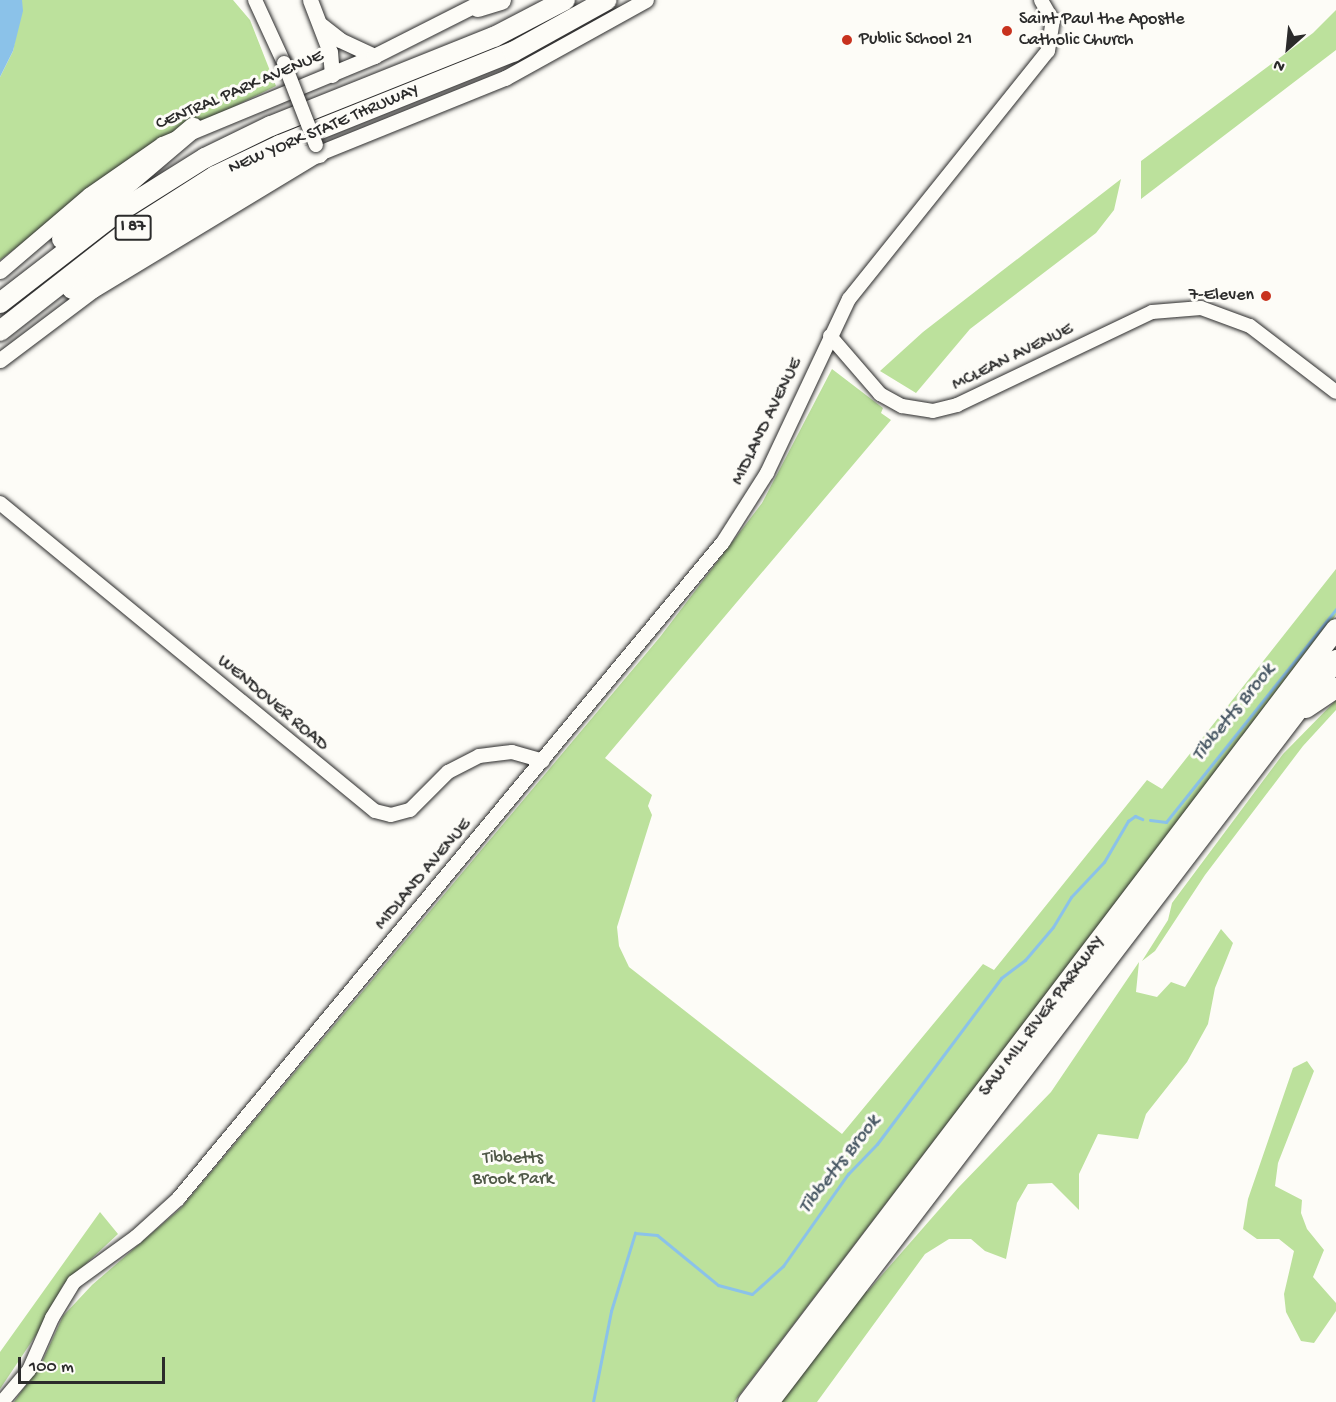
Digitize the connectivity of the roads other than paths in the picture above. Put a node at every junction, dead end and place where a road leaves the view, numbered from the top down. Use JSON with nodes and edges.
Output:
{"nodes":[{"id":1,"x":255,"y":0,"type":"edge"},
{"id":2,"x":310,"y":0,"type":"edge"},
{"id":3,"x":501,"y":0,"type":"edge"},
{"id":4,"x":565,"y":0,"type":"edge"},
{"id":5,"x":607,"y":0,"type":"edge"},
{"id":6,"x":646,"y":0,"type":"edge"},
{"id":7,"x":1041,"y":0,"type":"edge"},
{"id":8,"x":482,"y":3,"type":"edge"},
{"id":9,"x":319,"y":23,"type":"junction"},
{"id":10,"x":374,"y":56,"type":"junction"},
{"id":11,"x":332,"y":75,"type":"junction"},
{"id":12,"x":193,"y":128,"type":"junction"},
{"id":13,"x":317,"y":149,"type":"junction"},
{"id":14,"x":0,"y":272,"type":"edge"},
{"id":15,"x":0,"y":292,"type":"edge"},
{"id":16,"x":0,"y":303,"type":"edge"},
{"id":17,"x":0,"y":331,"type":"edge"},
{"id":18,"x":830,"y":336,"type":"junction"},
{"id":19,"x":0,"y":337,"type":"edge"},
{"id":20,"x":0,"y":360,"type":"edge"},
{"id":21,"x":1336,"y":392,"type":"edge"},
{"id":22,"x":0,"y":504,"type":"edge"},
{"id":23,"x":1336,"y":629,"type":"edge"},
{"id":24,"x":1336,"y":660,"type":"edge"},
{"id":25,"x":1336,"y":688,"type":"edge"},
{"id":26,"x":1290,"y":721,"type":"junction"},
{"id":27,"x":543,"y":761,"type":"junction"},
{"id":28,"x":2,"y":1402,"type":"edge"},
{"id":29,"x":748,"y":1402,"type":"edge"},
{"id":30,"x":769,"y":1402,"type":"edge"}],
"edges":[{"from":1,"to":13,"type":"street","bridge":true},
{"from":2,"to":9,"type":"main road"},
{"from":3,"to":8,"type":"highway"},
{"from":4,"to":16,"type":"highway","name":"NEW YORK STATE THRUWAY","number":"I 87"},
{"from":5,"to":17,"type":"highway","name":"NEW YORK STATE THRUWAY","number":"I 87"},
{"from":6,"to":13,"type":"main road"},
{"from":7,"to":18,"type":"street"},
{"from":8,"to":10,"type":"main road","name":"CENTRAL PARK AVENUE"},
{"from":9,"to":10,"type":"main road"},
{"from":9,"to":11,"type":"main road"},
{"from":10,"to":11,"type":"main road","name":"CENTRAL PARK AVENUE"},
{"from":11,"to":12,"type":"main road","name":"CENTRAL PARK AVENUE"},
{"from":12,"to":14,"type":"main road","name":"CENTRAL PARK AVENUE"},
{"from":12,"to":15,"type":"highway"},
{"from":13,"to":19,"type":"highway"},
{"from":13,"to":20,"type":"main road"},
{"from":18,"to":21,"type":"street","name":"MCLEAN AVENUE"},
{"from":18,"to":27,"type":"street","name":"MIDLAND AVENUE"},
{"from":22,"to":27,"type":"street","name":"WENDOVER ROAD"},
{"from":23,"to":29,"type":"highway","name":"SAW MILL RIVER PARKWAY"},
{"from":24,"to":26,"type":"highway","name":"SAW MILL RIVER PARKWAY"},
{"from":25,"to":26,"type":"highway"},
{"from":26,"to":30,"type":"highway","name":"SAW MILL RIVER PARKWAY"},
{"from":27,"to":28,"type":"street","name":"MIDLAND AVENUE"}]}
